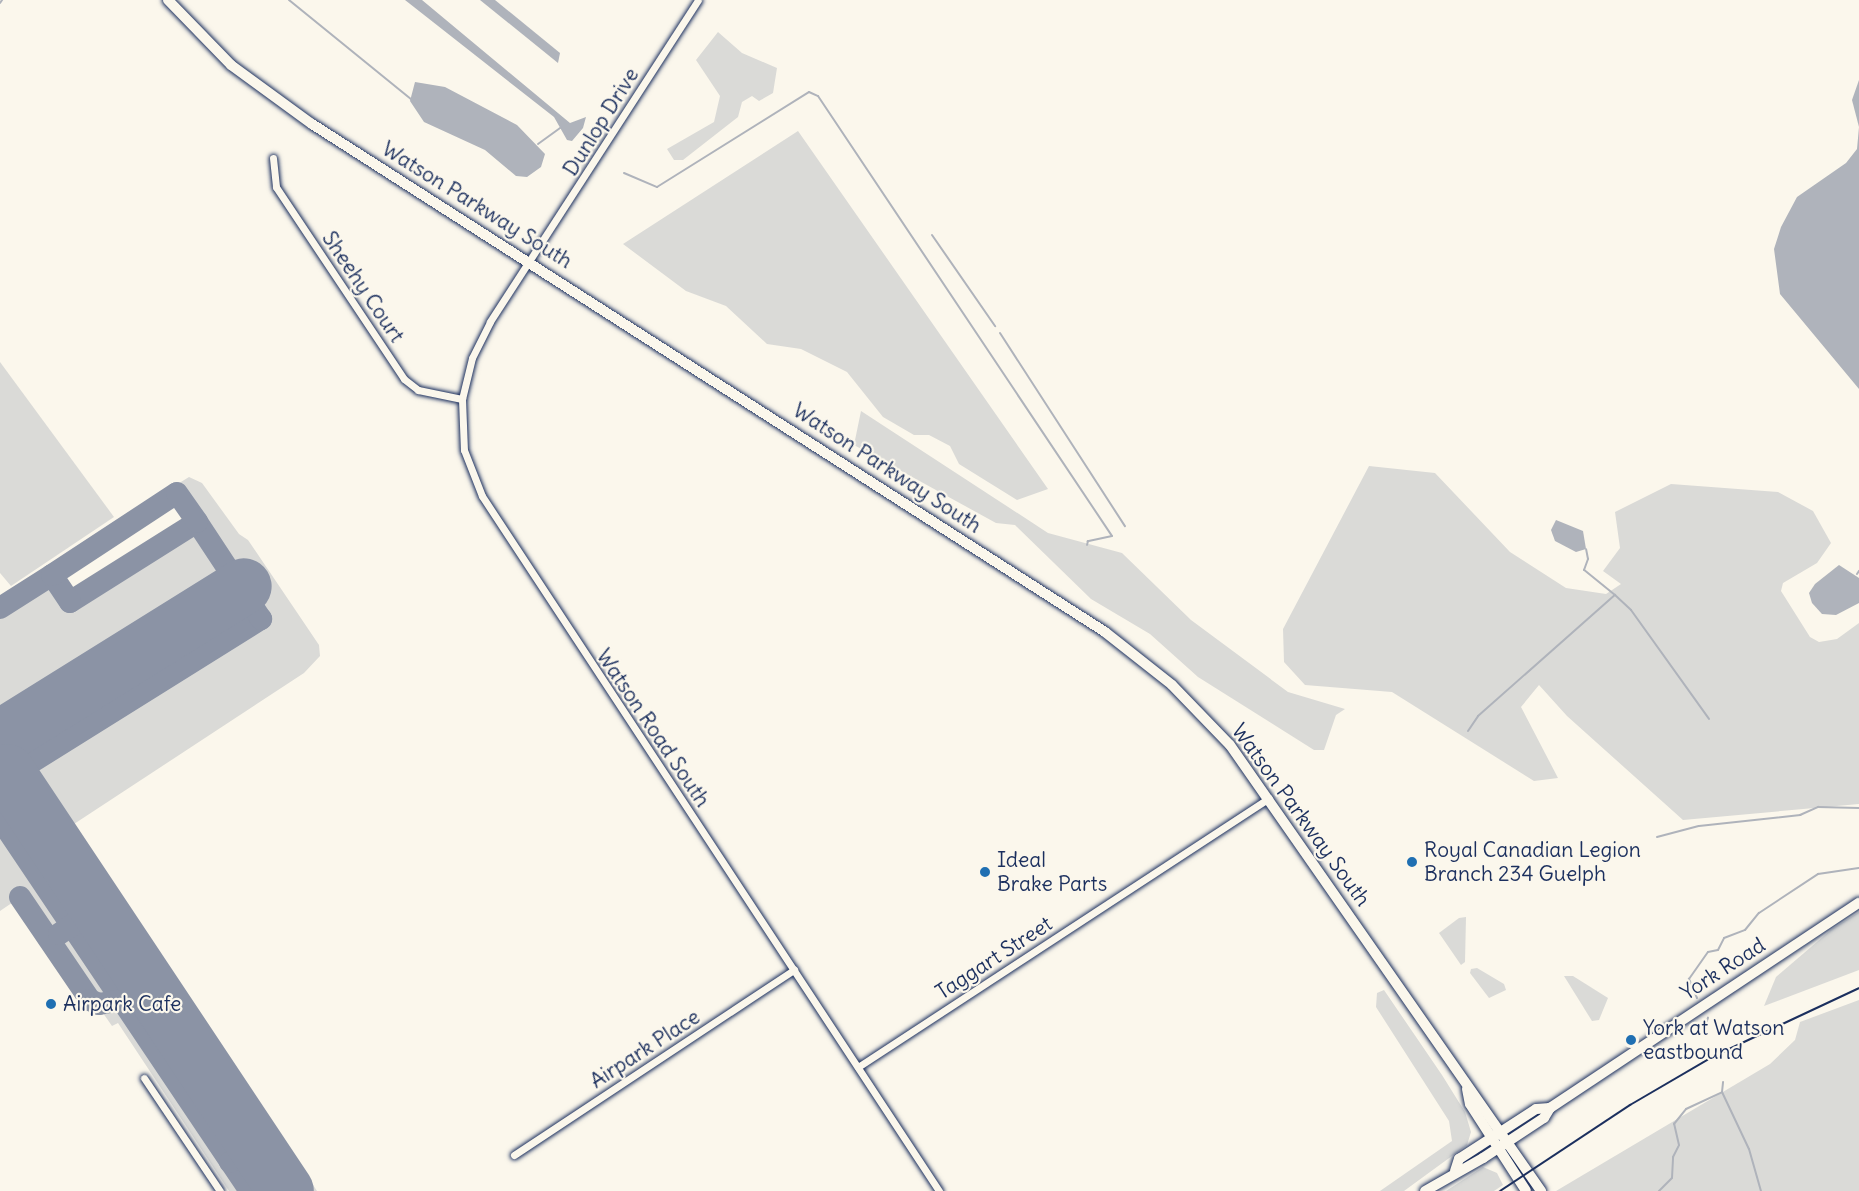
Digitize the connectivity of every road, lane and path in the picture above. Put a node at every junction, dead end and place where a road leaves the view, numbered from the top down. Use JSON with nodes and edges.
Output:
{"nodes":[{"id":1,"x":168,"y":0,"type":"edge"},
{"id":2,"x":698,"y":0,"type":"edge"},
{"id":3,"x":273,"y":158,"type":"dead end"},
{"id":4,"x":530,"y":261,"type":"junction"},
{"id":5,"x":462,"y":399,"type":"junction"},
{"id":6,"x":1269,"y":798,"type":"junction"},
{"id":7,"x":1859,"y":903,"type":"edge"},
{"id":8,"x":794,"y":970,"type":"junction"},
{"id":9,"x":858,"y":1067,"type":"junction"},
{"id":10,"x":144,"y":1078,"type":"dead end"},
{"id":11,"x":1467,"y":1089,"type":"junction"},
{"id":12,"x":1550,"y":1108,"type":"junction"},
{"id":13,"x":1501,"y":1131,"type":"junction"},
{"id":14,"x":1491,"y":1138,"type":"junction"},
{"id":15,"x":1509,"y":1142,"type":"junction"},
{"id":16,"x":1498,"y":1149,"type":"junction"},
{"id":17,"x":514,"y":1155,"type":"dead end"},
{"id":18,"x":1455,"y":1171,"type":"junction"},
{"id":19,"x":1540,"y":1190,"type":"edge"},
{"id":20,"x":220,"y":1191,"type":"edge"},
{"id":21,"x":939,"y":1191,"type":"edge"},
{"id":22,"x":1425,"y":1191,"type":"edge"},
{"id":23,"x":1526,"y":1191,"type":"edge"}],
"edges":[{"from":1,"to":4,"type":"main road","name":"Watson Parkway South"},
{"from":2,"to":4,"type":"street","name":"Dunlop Drive"},
{"from":3,"to":5,"type":"street","name":"Sheehy Court"},
{"from":4,"to":5,"type":"street","name":"Watson Road South"},
{"from":4,"to":6,"type":"main road","name":"Watson Parkway South"},
{"from":5,"to":8,"type":"street","name":"Watson Road South"},
{"from":6,"to":9,"type":"street","name":"Taggart Street"},
{"from":6,"to":11,"type":"main road","name":"Watson Parkway South"},
{"from":7,"to":12,"type":"main road","name":"York Road"},
{"from":8,"to":9,"type":"street","name":"Watson Road South"},
{"from":8,"to":17,"type":"street","name":"Airpark Place"},
{"from":9,"to":21,"type":"street","name":"Watson Road South"},
{"from":10,"to":20,"type":"street"},
{"from":11,"to":13,"type":"main road","name":"Watson Parkway South"},
{"from":11,"to":14,"type":"main road","name":"Watson Parkway South"},
{"from":12,"to":13,"type":"main road","name":"York Road"},
{"from":12,"to":15,"type":"main road","name":"York Road"},
{"from":13,"to":14,"type":"main road","name":"York Road"},
{"from":13,"to":15,"type":"main road","name":"Watson Parkway South"},
{"from":14,"to":16,"type":"main road","name":"Watson Parkway South"},
{"from":14,"to":18,"type":"main road","name":"York Road"},
{"from":15,"to":16,"type":"main road","name":"York Road"},
{"from":15,"to":19,"type":"main road","name":"Watson Parkway South"},
{"from":16,"to":18,"type":"main road","name":"York Road"},
{"from":16,"to":23,"type":"main road","name":"Watson Parkway South"},
{"from":18,"to":22,"type":"main road","name":"York Road"}]}
